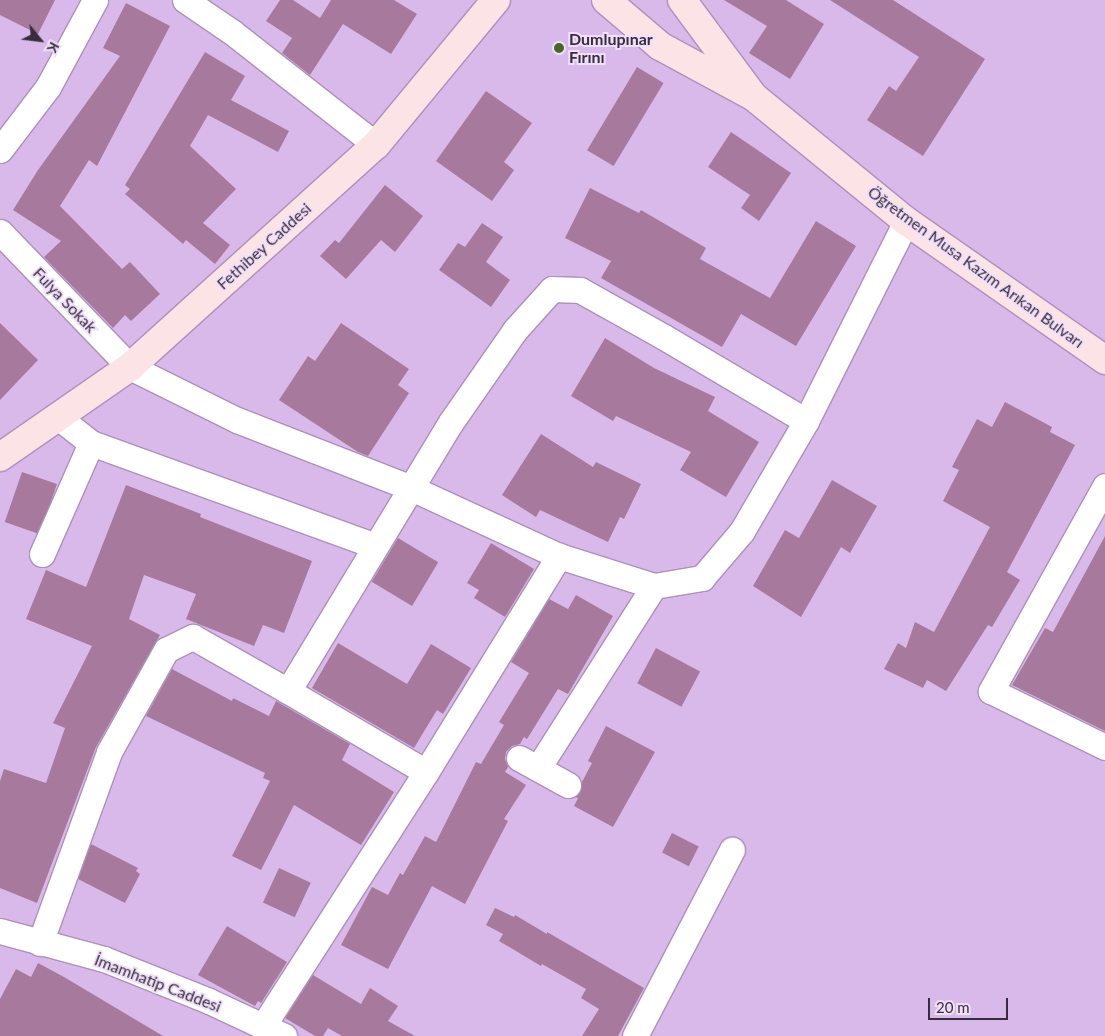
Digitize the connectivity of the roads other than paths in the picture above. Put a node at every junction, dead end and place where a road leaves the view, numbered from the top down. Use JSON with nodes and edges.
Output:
{"nodes":[{"id":1,"x":95,"y":0,"type":"edge"},
{"id":2,"x":186,"y":0,"type":"edge"},
{"id":3,"x":496,"y":0,"type":"edge"},
{"id":4,"x":606,"y":0,"type":"edge"},
{"id":5,"x":682,"y":0,"type":"edge"},
{"id":6,"x":754,"y":97,"type":"junction"},
{"id":7,"x":376,"y":145,"type":"junction"},
{"id":8,"x":0,"y":150,"type":"edge"},
{"id":9,"x":906,"y":221,"type":"junction"},
{"id":10,"x":0,"y":232,"type":"edge"},
{"id":11,"x":1105,"y":360,"type":"edge"},
{"id":12,"x":130,"y":367,"type":"junction"},
{"id":13,"x":58,"y":417,"type":"junction"},
{"id":14,"x":806,"y":421,"type":"junction"},
{"id":15,"x":91,"y":443,"type":"junction"},
{"id":16,"x":0,"y":457,"type":"edge"},
{"id":17,"x":1105,"y":486,"type":"edge"},
{"id":18,"x":411,"y":488,"type":"junction"},
{"id":19,"x":376,"y":546,"type":"junction"},
{"id":20,"x":42,"y":554,"type":"dead end"},
{"id":21,"x":559,"y":556,"type":"junction"},
{"id":22,"x":654,"y":586,"type":"junction"},
{"id":23,"x":288,"y":691,"type":"junction"},
{"id":24,"x":1105,"y":747,"type":"edge"},
{"id":25,"x":426,"y":772,"type":"junction"},
{"id":26,"x":568,"y":785,"type":"dead end"},
{"id":27,"x":732,"y":850,"type":"dead end"},
{"id":28,"x":0,"y":931,"type":"edge"},
{"id":29,"x":40,"y":943,"type":"junction"},
{"id":30,"x":274,"y":1031,"type":"edge"},
{"id":31,"x":635,"y":1036,"type":"edge"}],
"edges":[{"from":1,"to":8,"type":"street"},
{"from":2,"to":7,"type":"street"},
{"from":3,"to":7,"type":"street","name":"Fethibey Caddesi"},
{"from":4,"to":6,"type":"street","name":"Öğretmen Musa Kazım Arıkan Bulvarı"},
{"from":5,"to":6,"type":"street","name":"Öğretmen Musa Kazım Arıkan Bulvarı"},
{"from":6,"to":9,"type":"street","name":"Öğretmen Musa Kazım Arıkan Bulvarı"},
{"from":7,"to":12,"type":"street","name":"Fethibey Caddesi"},
{"from":9,"to":11,"type":"street","name":"Öğretmen Musa Kazım Arıkan Bulvarı"},
{"from":9,"to":14,"type":"street"},
{"from":10,"to":12,"type":"street","name":"Fulya Sokak"},
{"from":12,"to":13,"type":"street","name":"Fethibey Caddesi"},
{"from":12,"to":18,"type":"street","name":"Fulya Sokak"},
{"from":13,"to":15,"type":"street"},
{"from":13,"to":16,"type":"street","name":"Fethibey Caddesi"},
{"from":14,"to":18,"type":"street"},
{"from":14,"to":22,"type":"street"},
{"from":15,"to":19,"type":"street"},
{"from":15,"to":20,"type":"street"},
{"from":17,"to":24,"type":"street"},
{"from":18,"to":19,"type":"street"},
{"from":18,"to":21,"type":"street","name":"Fulya Sokak"},
{"from":19,"to":23,"type":"street"},
{"from":21,"to":22,"type":"street","name":"Fulya Sokak"},
{"from":21,"to":25,"type":"street"},
{"from":22,"to":26,"type":"street"},
{"from":23,"to":25,"type":"street"},
{"from":23,"to":29,"type":"street"},
{"from":25,"to":30,"type":"street"},
{"from":27,"to":31,"type":"street"},
{"from":28,"to":29,"type":"street","name":"İmamhatip Caddesi"},
{"from":29,"to":30,"type":"street","name":"İmamhatip Caddesi"}]}
